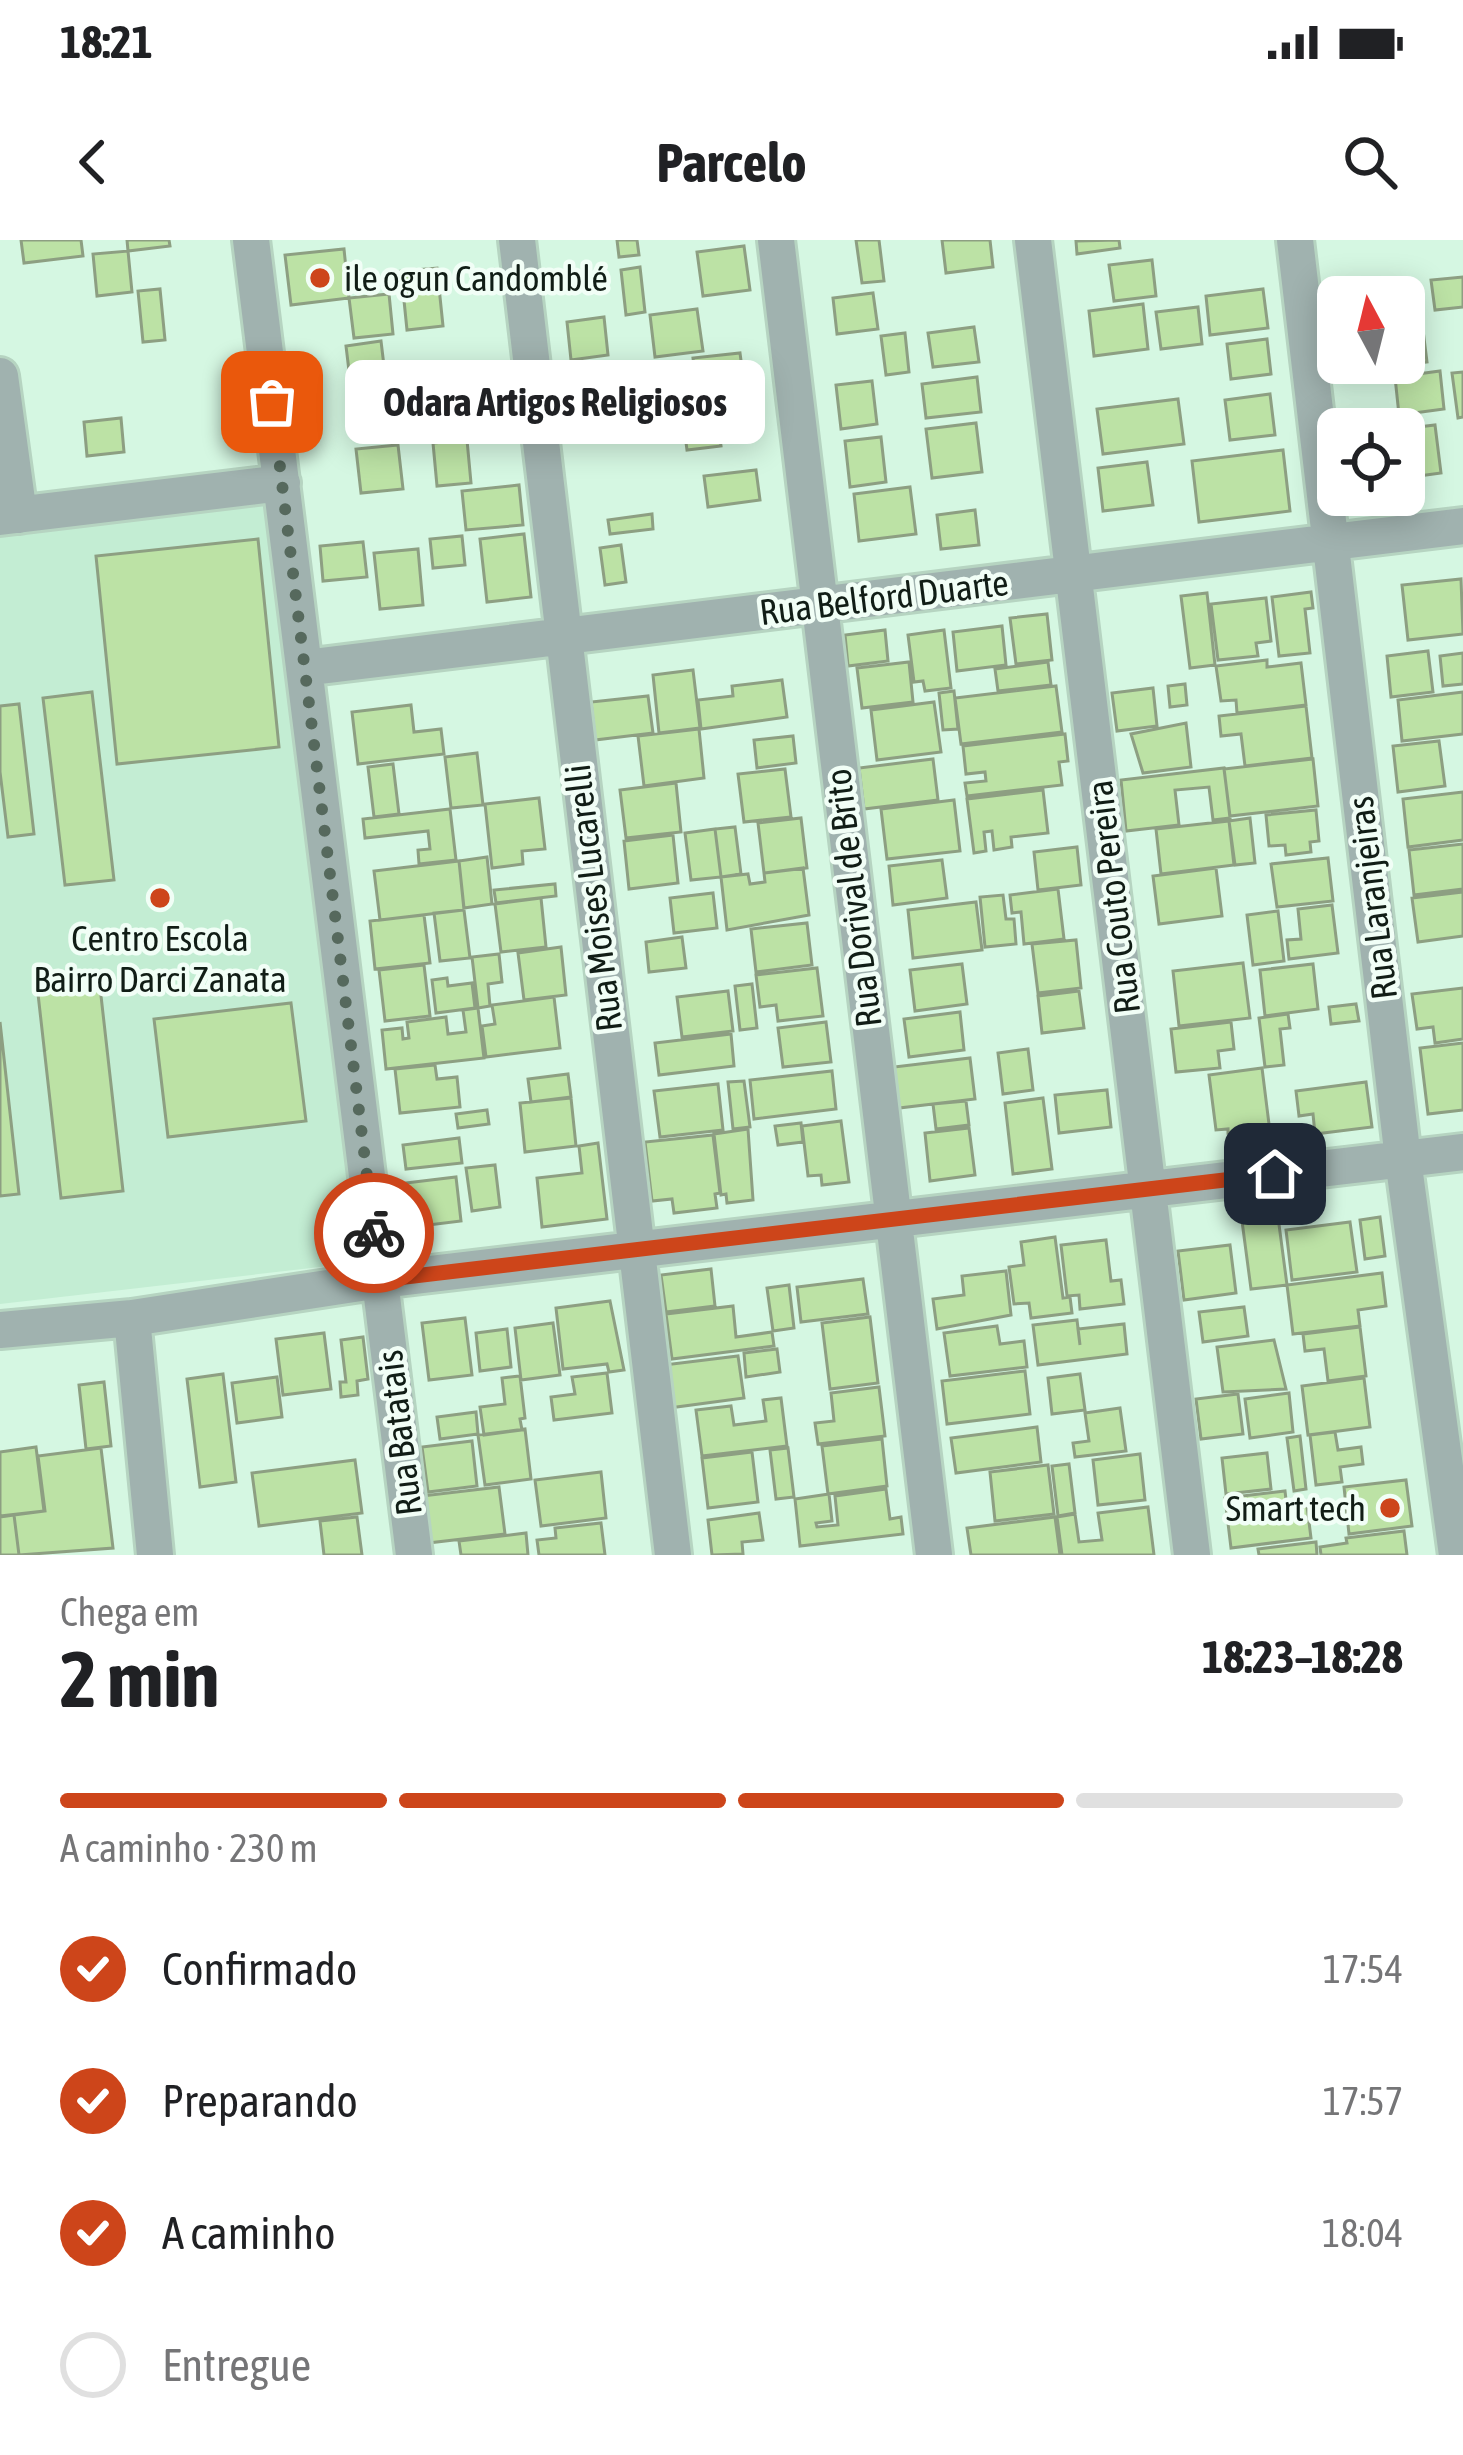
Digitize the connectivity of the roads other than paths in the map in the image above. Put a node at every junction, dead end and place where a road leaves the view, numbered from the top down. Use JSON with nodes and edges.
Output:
{"nodes":[{"id":1,"x":251,"y":240,"type":"edge"},
{"id":2,"x":517,"y":240,"type":"edge"},
{"id":3,"x":776,"y":240,"type":"edge"},
{"id":4,"x":1034,"y":240,"type":"edge"},
{"id":5,"x":1295,"y":240,"type":"edge"},
{"id":6,"x":0,"y":376,"type":"edge"},
{"id":7,"x":282,"y":484,"type":"junction"},
{"id":8,"x":10,"y":516,"type":"edge"},
{"id":9,"x":1463,"y":526,"type":"edge"},
{"id":10,"x":1330,"y":543,"type":"junction"},
{"id":11,"x":1074,"y":574,"type":"junction"},
{"id":12,"x":818,"y":605,"type":"junction"},
{"id":13,"x":561,"y":637,"type":"junction"},
{"id":14,"x":304,"y":668,"type":"junction"},
{"id":15,"x":1463,"y":1152,"type":"edge"},
{"id":16,"x":1403,"y":1159,"type":"junction"},
{"id":17,"x":1148,"y":1189,"type":"junction"},
{"id":18,"x":892,"y":1220,"type":"junction"},
{"id":19,"x":635,"y":1250,"type":"junction"},
{"id":20,"x":380,"y":1280,"type":"junction"},
{"id":21,"x":131,"y":1318,"type":"junction"},
{"id":22,"x":0,"y":1330,"type":"edge"},
{"id":23,"x":155,"y":1555,"type":"edge"},
{"id":24,"x":414,"y":1555,"type":"edge"},
{"id":25,"x":673,"y":1555,"type":"edge"},
{"id":26,"x":934,"y":1555,"type":"edge"},
{"id":27,"x":1192,"y":1555,"type":"edge"},
{"id":28,"x":1457,"y":1555,"type":"edge"}],
"edges":[{"from":1,"to":7,"type":"street","name":"Rua Batatais"},
{"from":2,"to":13,"type":"street","name":"Rua Moises Lucarelli"},
{"from":3,"to":12,"type":"street","name":"Rua Dorival de Brito"},
{"from":4,"to":11,"type":"street","name":"Rua Couto Pereira"},
{"from":5,"to":10,"type":"street","name":"Rua Laranjeiras"},
{"from":6,"to":8,"type":"street"},
{"from":7,"to":8,"type":"street"},
{"from":7,"to":14,"type":"street","name":"Rua Batatais"},
{"from":9,"to":10,"type":"street","name":"Rua Belford Duarte"},
{"from":10,"to":11,"type":"street","name":"Rua Belford Duarte"},
{"from":10,"to":16,"type":"street","name":"Rua Laranjeiras"},
{"from":11,"to":12,"type":"street","name":"Rua Belford Duarte"},
{"from":11,"to":17,"type":"street","name":"Rua Couto Pereira"},
{"from":12,"to":13,"type":"street","name":"Rua Belford Duarte"},
{"from":12,"to":18,"type":"street","name":"Rua Dorival de Brito"},
{"from":13,"to":14,"type":"street","name":"Rua Belford Duarte"},
{"from":13,"to":19,"type":"street","name":"Rua Moises Lucarelli"},
{"from":14,"to":20,"type":"street","name":"Rua Batatais"},
{"from":15,"to":16,"type":"street"},
{"from":16,"to":17,"type":"street"},
{"from":16,"to":28,"type":"street","name":"Rua Laranjeiras"},
{"from":17,"to":18,"type":"street"},
{"from":17,"to":27,"type":"street","name":"Rua Couto Pereira"},
{"from":18,"to":19,"type":"street"},
{"from":18,"to":26,"type":"street","name":"Rua Dorival de Brito"},
{"from":19,"to":20,"type":"street"},
{"from":19,"to":25,"type":"street","name":"Rua Moises Lucarelli"},
{"from":20,"to":21,"type":"street"},
{"from":20,"to":24,"type":"street","name":"Rua Batatais"},
{"from":21,"to":22,"type":"street"},
{"from":21,"to":23,"type":"street"}]}
